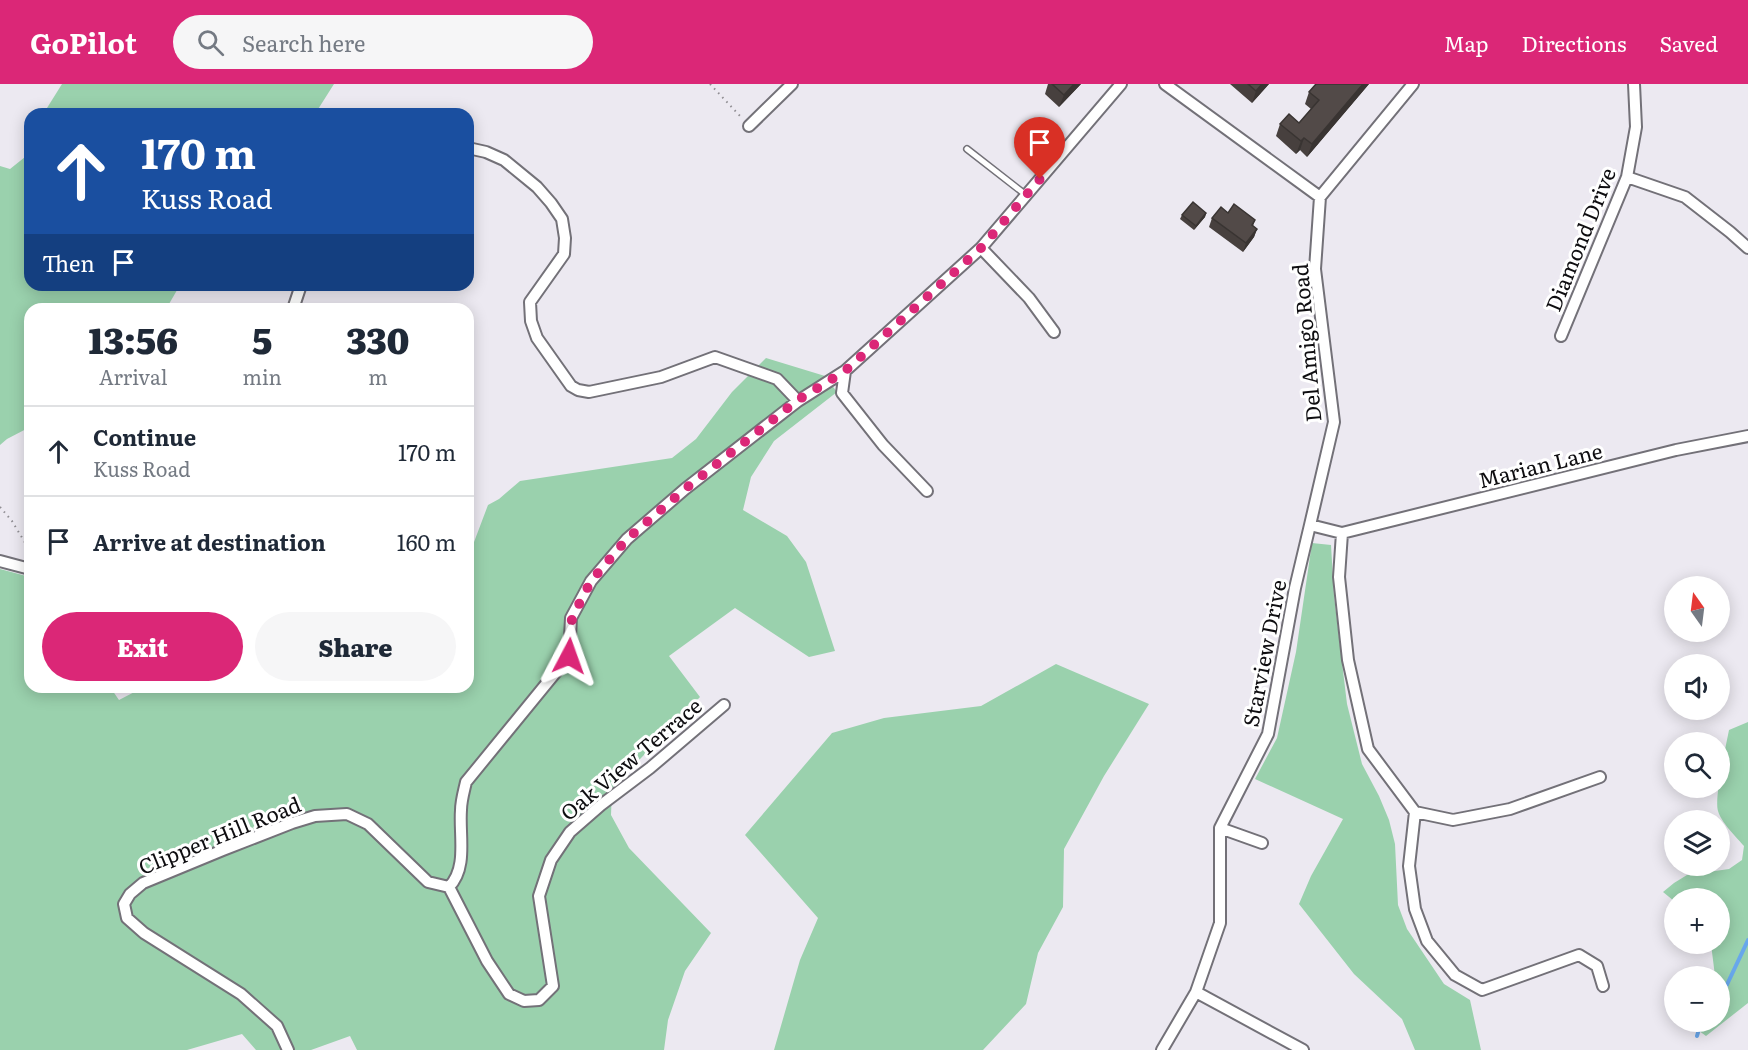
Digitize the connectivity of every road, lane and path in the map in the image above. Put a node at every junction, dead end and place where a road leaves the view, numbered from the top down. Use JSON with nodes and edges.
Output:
{"nodes":[{"id":1,"x":710,"y":84,"type":"edge"},
{"id":2,"x":792,"y":84,"type":"edge"},
{"id":3,"x":1121,"y":84,"type":"edge"},
{"id":4,"x":1165,"y":84,"type":"edge"},
{"id":5,"x":1413,"y":84,"type":"edge"},
{"id":6,"x":1634,"y":84,"type":"edge"},
{"id":7,"x":749,"y":126,"type":"joint"},
{"id":8,"x":966,"y":148,"type":"dead end"},
{"id":9,"x":474,"y":149,"type":"edge"},
{"id":10,"x":1627,"y":177,"type":"junction"},
{"id":11,"x":1026,"y":195,"type":"junction"},
{"id":12,"x":1320,"y":197,"type":"junction"},
{"id":13,"x":981,"y":248,"type":"junction"},
{"id":14,"x":1748,"y":248,"type":"edge"},
{"id":15,"x":1054,"y":332,"type":"dead end"},
{"id":16,"x":1560,"y":336,"type":"dead end"},
{"id":17,"x":845,"y":371,"type":"junction"},
{"id":18,"x":798,"y":400,"type":"junction"},
{"id":19,"x":1748,"y":436,"type":"edge"},
{"id":20,"x":927,"y":491,"type":"dead end"},
{"id":21,"x":0,"y":507,"type":"edge"},
{"id":22,"x":1310,"y":525,"type":"junction"},
{"id":23,"x":1342,"y":533,"type":"junction"},
{"id":24,"x":24,"y":541,"type":"edge"},
{"id":25,"x":0,"y":561,"type":"edge"},
{"id":26,"x":24,"y":567,"type":"edge"},
{"id":27,"x":724,"y":705,"type":"dead end"},
{"id":28,"x":1600,"y":777,"type":"dead end"},
{"id":29,"x":1415,"y":812,"type":"junction"},
{"id":30,"x":1220,"y":828,"type":"junction"},
{"id":31,"x":1262,"y":843,"type":"dead end"},
{"id":32,"x":448,"y":887,"type":"junction"},
{"id":33,"x":1603,"y":986,"type":"dead end"},
{"id":34,"x":1196,"y":992,"type":"junction"},
{"id":35,"x":288,"y":1050,"type":"edge"},
{"id":36,"x":1162,"y":1050,"type":"edge"},
{"id":37,"x":1303,"y":1050,"type":"edge"}],
"edges":[{"from":1,"to":7,"type":"path"},
{"from":2,"to":7,"type":"street"},
{"from":3,"to":11,"type":"street"},
{"from":4,"to":12,"type":"street"},
{"from":5,"to":12,"type":"street"},
{"from":6,"to":10,"type":"street","name":"Diamond Drive"},
{"from":8,"to":11,"type":"lane"},
{"from":9,"to":18,"type":"street"},
{"from":10,"to":14,"type":"street"},
{"from":10,"to":16,"type":"street","name":"Diamond Drive"},
{"from":11,"to":13,"type":"street"},
{"from":12,"to":22,"type":"street","name":"Del Amigo Road"},
{"from":13,"to":15,"type":"street"},
{"from":13,"to":17,"type":"street"},
{"from":17,"to":18,"type":"street"},
{"from":17,"to":20,"type":"street"},
{"from":18,"to":32,"type":"street"},
{"from":19,"to":23,"type":"street","name":"Marian Lane"},
{"from":21,"to":24,"type":"path"},
{"from":22,"to":23,"type":"street"},
{"from":22,"to":30,"type":"street","name":"Starview Drive"},
{"from":23,"to":29,"type":"street"},
{"from":25,"to":26,"type":"street"},
{"from":27,"to":32,"type":"street","name":"Oak View Terrace"},
{"from":28,"to":29,"type":"street"},
{"from":29,"to":33,"type":"street"},
{"from":30,"to":31,"type":"street"},
{"from":30,"to":34,"type":"street","name":"Starview Drive"},
{"from":32,"to":35,"type":"street","name":"Clipper Hill Road"},
{"from":34,"to":36,"type":"street","name":"Starview Drive"},
{"from":34,"to":37,"type":"street"}]}
